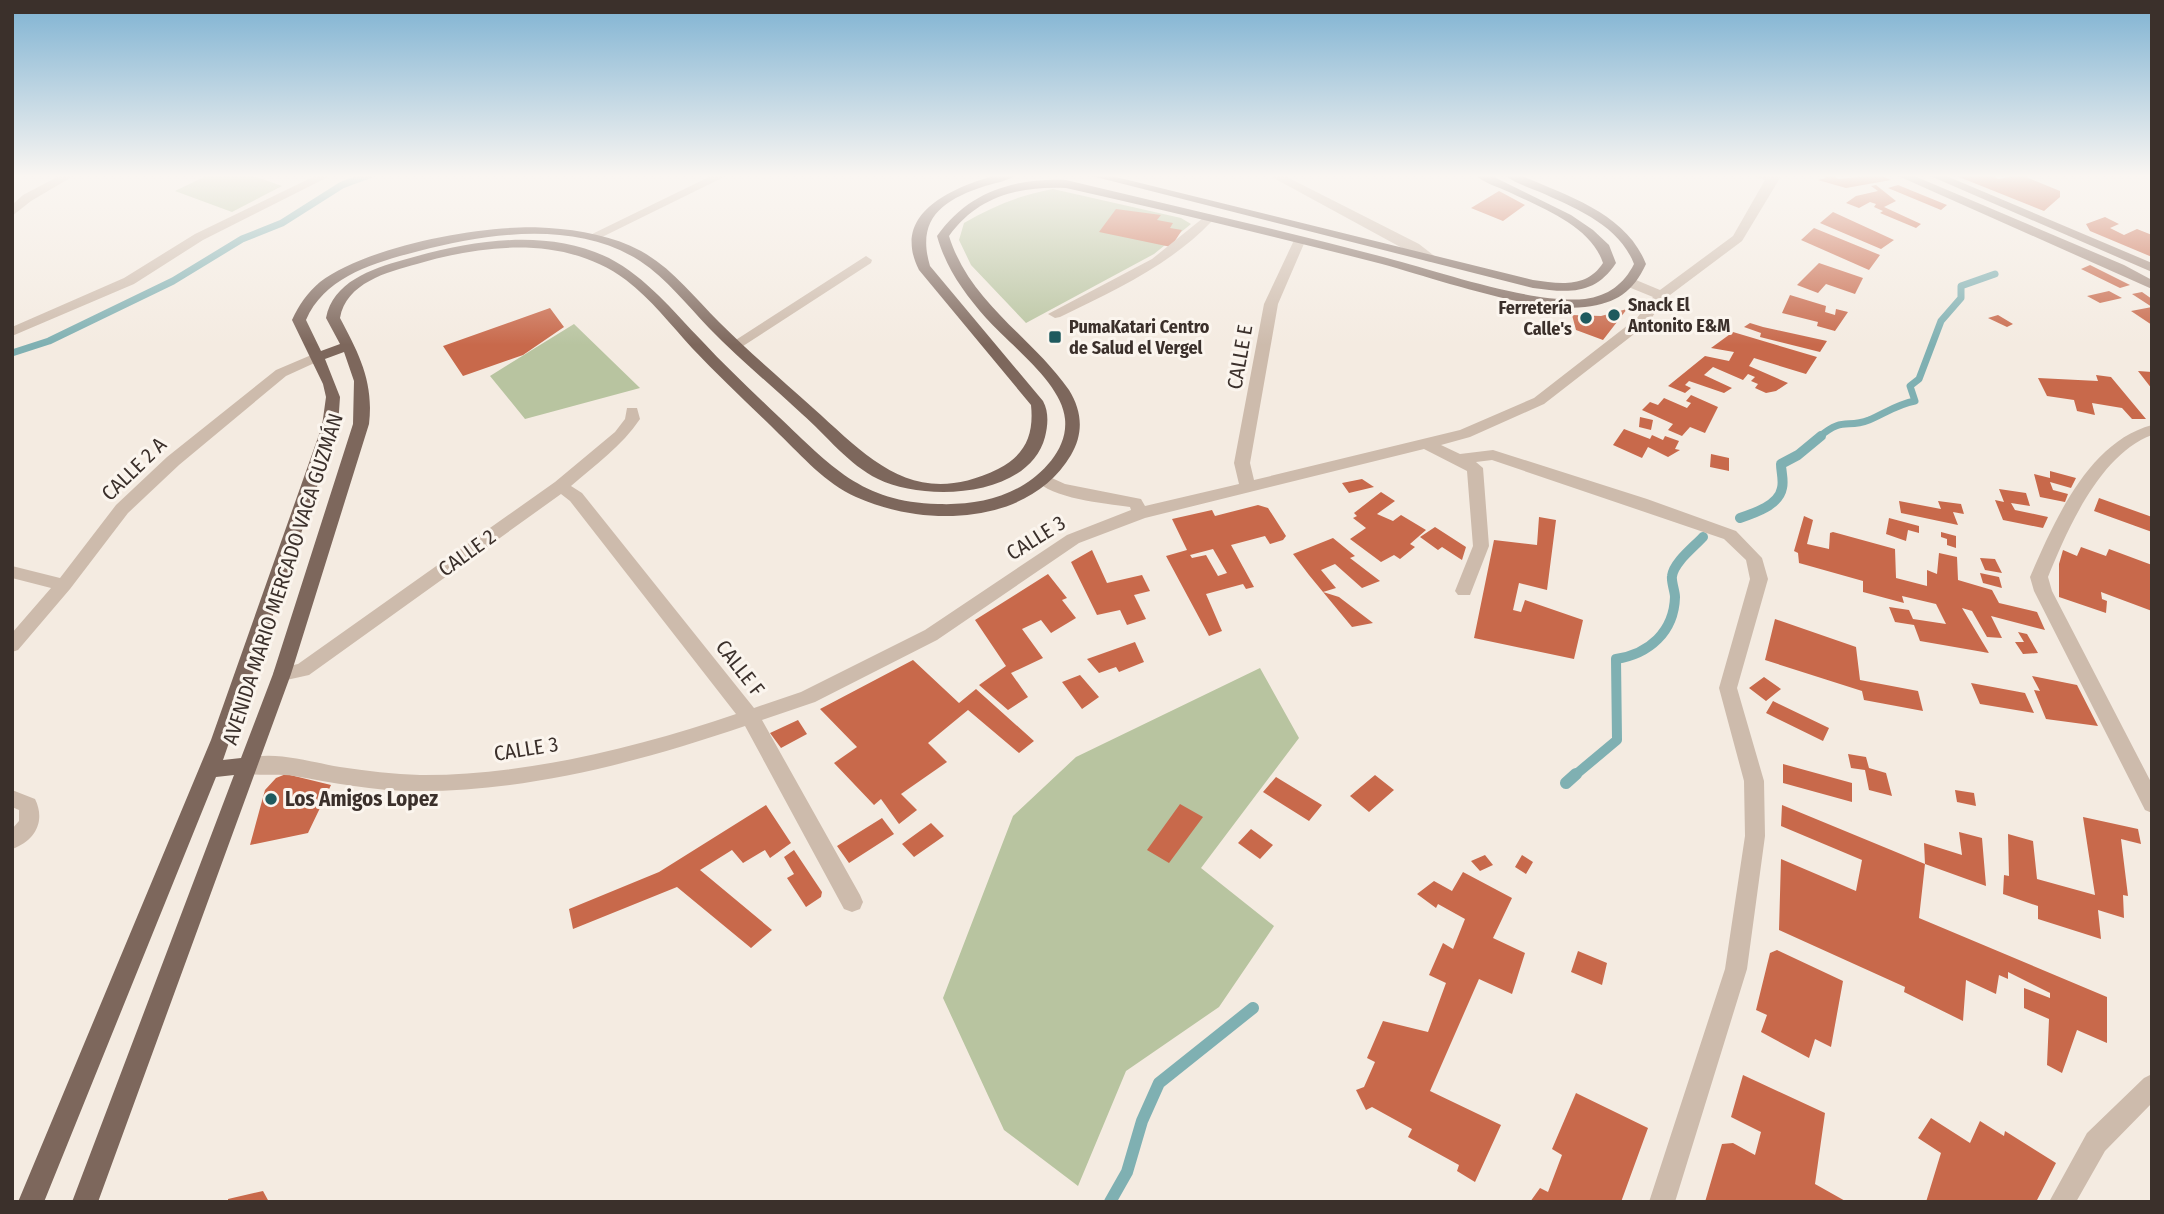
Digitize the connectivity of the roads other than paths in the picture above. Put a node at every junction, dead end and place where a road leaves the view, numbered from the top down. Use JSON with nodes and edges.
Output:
{"nodes":[{"id":1,"x":210,"y":232,"type":"edge"},
{"id":2,"x":517,"y":232,"type":"edge"},
{"id":3,"x":558,"y":232,"type":"edge"},
{"id":4,"x":603,"y":232,"type":"edge"},
{"id":5,"x":919,"y":232,"type":"edge"},
{"id":6,"x":946,"y":232,"type":"edge"},
{"id":7,"x":1196,"y":232,"type":"edge"},
{"id":8,"x":1295,"y":232,"type":"edge"},
{"id":9,"x":1299,"y":232,"type":"edge"},
{"id":10,"x":1386,"y":232,"type":"edge"},
{"id":11,"x":1590,"y":232,"type":"edge"},
{"id":12,"x":1620,"y":232,"type":"edge"},
{"id":13,"x":1742,"y":232,"type":"edge"},
{"id":14,"x":2034,"y":232,"type":"edge"},
{"id":15,"x":2067,"y":232,"type":"edge"},
{"id":16,"x":1304,"y":233,"type":"junction"},
{"id":17,"x":917,"y":235,"type":"junction"},
{"id":18,"x":943,"y":236,"type":"junction"},
{"id":19,"x":592,"y":237,"type":"junction"},
{"id":20,"x":576,"y":249,"type":"junction"},
{"id":21,"x":1431,"y":258,"type":"junction"},
{"id":22,"x":866,"y":260,"type":"dead end"},
{"id":23,"x":2152,"y":268,"type":"edge"},
{"id":24,"x":1423,"y":272,"type":"junction"},
{"id":25,"x":1605,"y":273,"type":"junction"},
{"id":26,"x":1631,"y":283,"type":"junction"},
{"id":27,"x":2152,"y":285,"type":"edge"},
{"id":28,"x":1661,"y":295,"type":"junction"},
{"id":29,"x":1055,"y":314,"type":"dead end"},
{"id":30,"x":12,"y":332,"type":"edge"},
{"id":31,"x":735,"y":345,"type":"junction"},
{"id":32,"x":348,"y":346,"type":"junction"},
{"id":33,"x":316,"y":357,"type":"junction"},
{"id":34,"x":709,"y":357,"type":"junction"},
{"id":35,"x":632,"y":411,"type":"dead end"},
{"id":36,"x":2152,"y":430,"type":"edge"},
{"id":37,"x":1426,"y":444,"type":"junction"},
{"id":38,"x":1458,"y":459,"type":"junction"},
{"id":39,"x":1017,"y":466,"type":"junction"},
{"id":40,"x":1043,"y":479,"type":"junction"},
{"id":41,"x":561,"y":486,"type":"junction"},
{"id":42,"x":1248,"y":488,"type":"junction"},
{"id":43,"x":1141,"y":513,"type":"junction"},
{"id":44,"x":12,"y":572,"type":"edge"},
{"id":45,"x":64,"y":585,"type":"junction"},
{"id":46,"x":1464,"y":591,"type":"dead end"},
{"id":47,"x":12,"y":645,"type":"edge"},
{"id":48,"x":282,"y":674,"type":"junction"},
{"id":49,"x":750,"y":717,"type":"junction"},
{"id":50,"x":248,"y":766,"type":"junction"},
{"id":51,"x":209,"y":769,"type":"junction"},
{"id":52,"x":12,"y":798,"type":"edge"},
{"id":53,"x":2152,"y":804,"type":"edge"},
{"id":54,"x":19,"y":835,"type":"edge"},
{"id":55,"x":852,"y":902,"type":"dead end"},
{"id":56,"x":2152,"y":1086,"type":"edge"},
{"id":57,"x":31,"y":1202,"type":"edge"},
{"id":58,"x":85,"y":1202,"type":"edge"},
{"id":59,"x":1662,"y":1202,"type":"edge"},
{"id":60,"x":2062,"y":1202,"type":"edge"}],
"edges":[{"from":1,"to":30,"type":"street"},
{"from":2,"to":33,"type":"main road","name":"AVENIDA MARIO MERCADO VACA GUZMÁN"},
{"from":3,"to":19,"type":"main road","name":"AVENIDA MARIO MERCADO VACA GUZMÁN"},
{"from":4,"to":19,"type":"street"},
{"from":5,"to":17,"type":"main road"},
{"from":6,"to":18,"type":"main road"},
{"from":7,"to":29,"type":"street"},
{"from":8,"to":16,"type":"main road"},
{"from":9,"to":16,"type":"main road"},
{"from":10,"to":21,"type":"street"},
{"from":11,"to":25,"type":"main road"},
{"from":12,"to":26,"type":"main road"},
{"from":13,"to":28,"type":"street","name":"CALLE 3"},
{"from":14,"to":27,"type":"main road"},
{"from":15,"to":23,"type":"main road"},
{"from":16,"to":21,"type":"main road"},
{"from":16,"to":24,"type":"main road"},
{"from":16,"to":42,"type":"street","name":"CALLE E"},
{"from":17,"to":18,"type":"main road"},
{"from":17,"to":39,"type":"main road","name":"AVENIDA MARIO MERCADO VACA GUZMÁN"},
{"from":18,"to":40,"type":"main road","name":"AVENIDA MARIO MERCADO VACA GUZMÁN"},
{"from":19,"to":20,"type":"main road"},
{"from":19,"to":31,"type":"main road","name":"AVENIDA MARIO MERCADO VACA GUZMÁN"},
{"from":20,"to":32,"type":"main road","name":"AVENIDA MARIO MERCADO VACA GUZMÁN"},
{"from":20,"to":34,"type":"main road","name":"AVENIDA MARIO MERCADO VACA GUZMÁN"},
{"from":21,"to":24,"type":"main road"},
{"from":21,"to":25,"type":"main road"},
{"from":22,"to":31,"type":"street"},
{"from":24,"to":26,"type":"main road"},
{"from":25,"to":26,"type":"main road"},
{"from":26,"to":28,"type":"street"},
{"from":28,"to":37,"type":"street","name":"CALLE 3"},
{"from":31,"to":34,"type":"main road"},
{"from":31,"to":39,"type":"main road","name":"AVENIDA MARIO MERCADO VACA GUZMÁN"},
{"from":32,"to":33,"type":"main road"},
{"from":32,"to":48,"type":"main road","name":"AVENIDA MARIO MERCADO VACA GUZMÁN"},
{"from":33,"to":45,"type":"street","name":"CALLE 2 A"},
{"from":33,"to":51,"type":"main road","name":"AVENIDA MARIO MERCADO VACA GUZMÁN"},
{"from":34,"to":40,"type":"main road","name":"AVENIDA MARIO MERCADO VACA GUZMÁN"},
{"from":35,"to":41,"type":"street","name":"CALLE 2"},
{"from":36,"to":53,"type":"street"},
{"from":37,"to":38,"type":"street"},
{"from":37,"to":42,"type":"street","name":"CALLE 3"},
{"from":38,"to":46,"type":"street"},
{"from":38,"to":59,"type":"street"},
{"from":39,"to":40,"type":"main road"},
{"from":40,"to":43,"type":"street"},
{"from":41,"to":48,"type":"street","name":"CALLE 2"},
{"from":41,"to":49,"type":"street","name":"CALLE F"},
{"from":42,"to":43,"type":"street","name":"CALLE 3"},
{"from":43,"to":49,"type":"street","name":"CALLE 3"},
{"from":44,"to":45,"type":"street"},
{"from":45,"to":47,"type":"street","name":"CALLE 2 A"},
{"from":48,"to":50,"type":"main road","name":"AVENIDA MARIO MERCADO VACA GUZMÁN"},
{"from":49,"to":50,"type":"street","name":"CALLE 3"},
{"from":49,"to":55,"type":"street","name":"CALLE F"},
{"from":50,"to":51,"type":"main road"},
{"from":50,"to":58,"type":"main road","name":"AVENIDA MARIO MERCADO VACA GUZMÁN"},
{"from":51,"to":57,"type":"main road","name":"AVENIDA MARIO MERCADO VACA GUZMÁN"},
{"from":52,"to":54,"type":"street"},
{"from":56,"to":60,"type":"street"}]}
